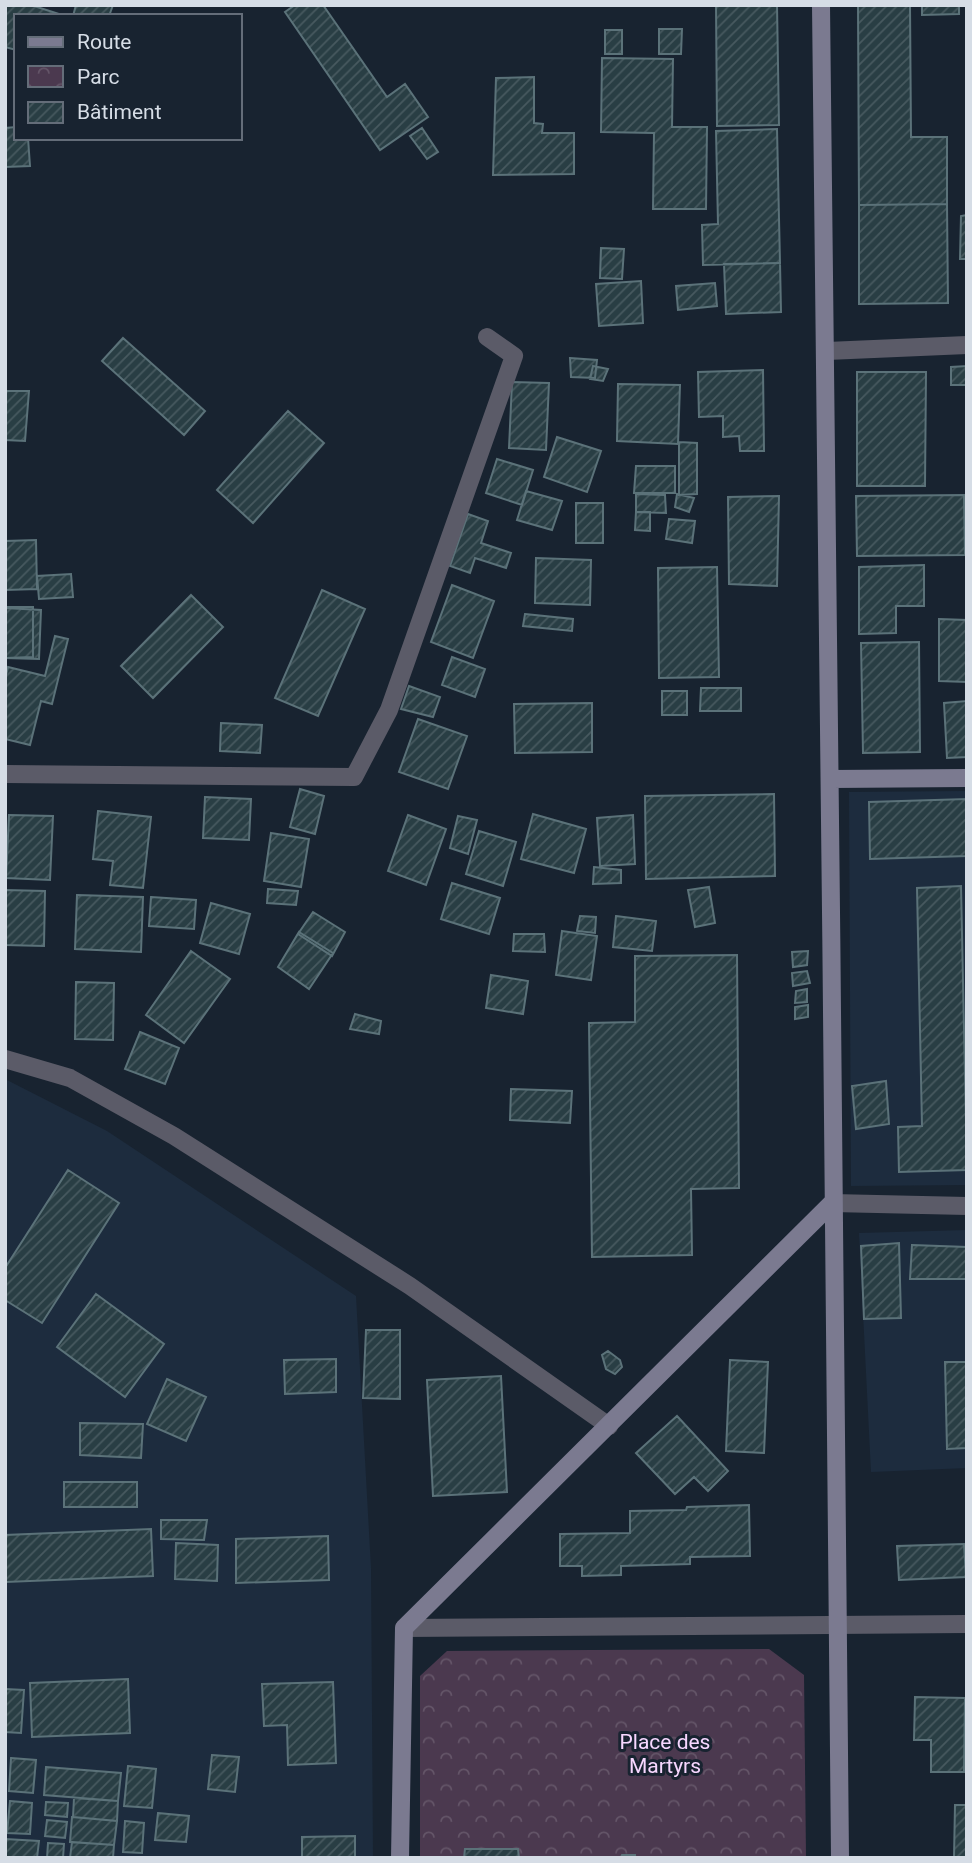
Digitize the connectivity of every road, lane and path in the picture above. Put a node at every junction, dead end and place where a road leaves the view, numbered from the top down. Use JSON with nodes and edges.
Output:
{"nodes":[{"id":1,"x":821,"y":5,"type":"edge"},
{"id":2,"x":487,"y":337,"type":"dead end"},
{"id":3,"x":967,"y":345,"type":"edge"},
{"id":4,"x":827,"y":351,"type":"junction"},
{"id":5,"x":5,"y":774,"type":"edge"},
{"id":6,"x":967,"y":778,"type":"edge"},
{"id":7,"x":831,"y":779,"type":"junction"},
{"id":8,"x":5,"y":1059,"type":"edge"},
{"id":9,"x":832,"y":1203,"type":"junction"},
{"id":10,"x":967,"y":1206,"type":"edge"},
{"id":11,"x":609,"y":1426,"type":"junction"},
{"id":12,"x":837,"y":1624,"type":"junction"},
{"id":13,"x":967,"y":1624,"type":"edge"},
{"id":14,"x":404,"y":1628,"type":"junction"},
{"id":15,"x":400,"y":1858,"type":"edge"},
{"id":16,"x":840,"y":1858,"type":"edge"}],
"edges":[{"from":1,"to":4,"type":"main road"},
{"from":2,"to":5,"type":"street"},
{"from":3,"to":4,"type":"street"},
{"from":4,"to":7,"type":"main road"},
{"from":6,"to":7,"type":"main road"},
{"from":7,"to":9,"type":"main road"},
{"from":8,"to":11,"type":"street"},
{"from":9,"to":10,"type":"street"},
{"from":9,"to":11,"type":"main road"},
{"from":9,"to":12,"type":"main road"},
{"from":11,"to":14,"type":"main road"},
{"from":12,"to":13,"type":"street"},
{"from":12,"to":14,"type":"street"},
{"from":12,"to":16,"type":"main road"},
{"from":14,"to":15,"type":"main road"}]}
